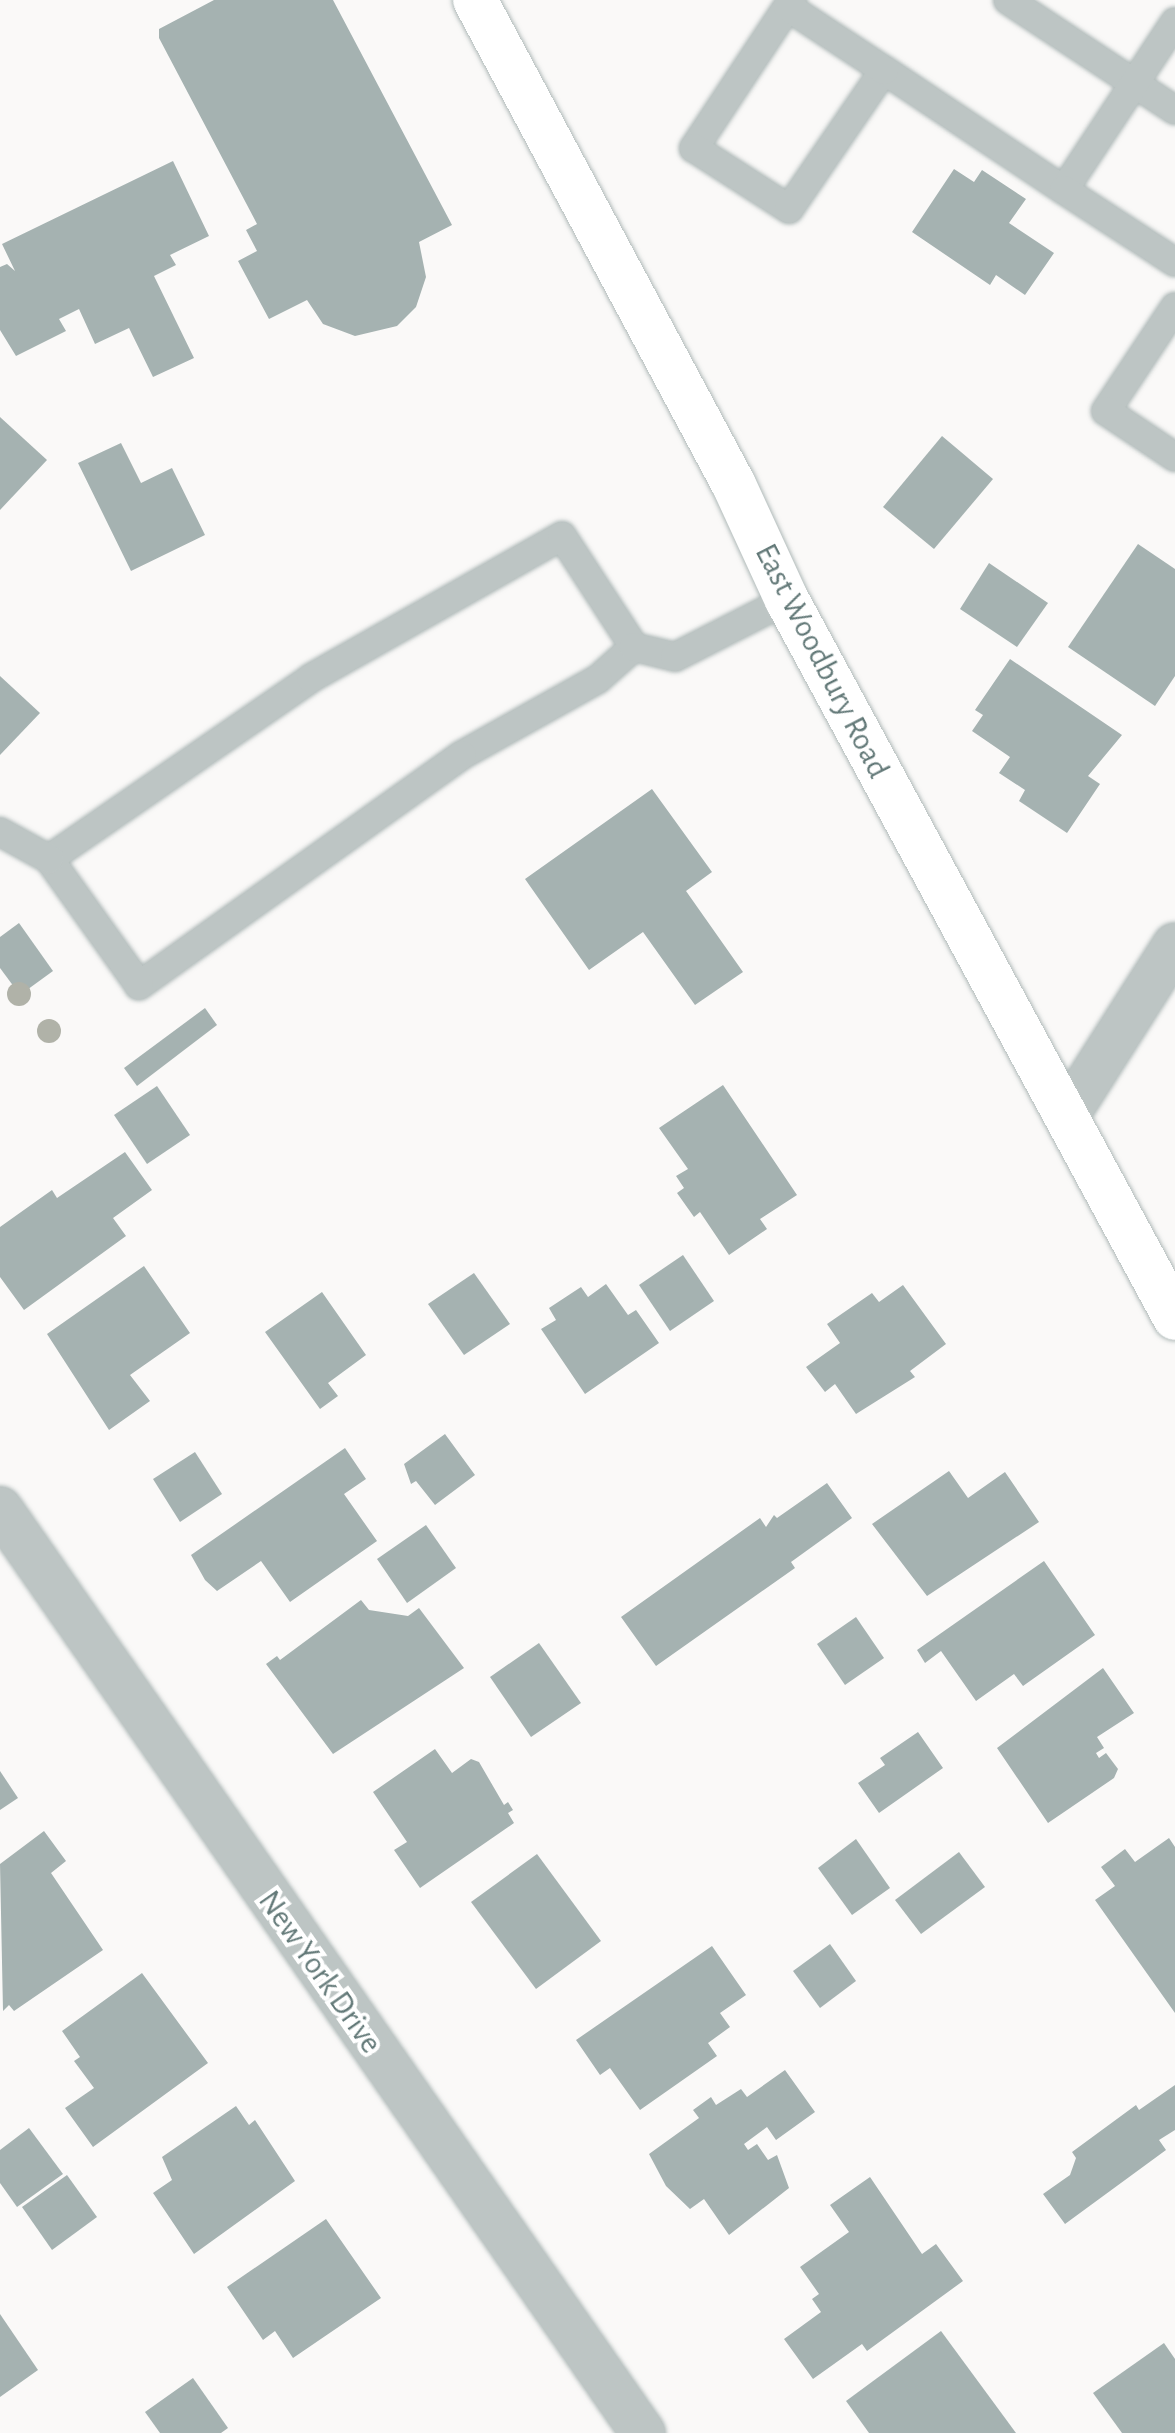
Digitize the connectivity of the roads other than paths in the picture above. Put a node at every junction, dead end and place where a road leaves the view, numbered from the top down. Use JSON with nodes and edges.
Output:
{"nodes":[{"id":1,"x":475,"y":0,"type":"edge"},
{"id":2,"x":1008,"y":0,"type":"edge"},
{"id":3,"x":790,"y":4,"type":"edge"},
{"id":4,"x":1175,"y":22,"type":"edge"},
{"id":5,"x":884,"y":70,"type":"junction"},
{"id":6,"x":1135,"y":83,"type":"junction"},
{"id":7,"x":1175,"y":110,"type":"edge"},
{"id":8,"x":1064,"y":190,"type":"junction"},
{"id":9,"x":1175,"y":262,"type":"edge"},
{"id":10,"x":1175,"y":307,"type":"edge"},
{"id":11,"x":1175,"y":457,"type":"edge"},
{"id":12,"x":787,"y":600,"type":"junction"},
{"id":13,"x":634,"y":647,"type":"junction"},
{"id":14,"x":0,"y":832,"type":"edge"},
{"id":15,"x":49,"y":859,"type":"junction"},
{"id":16,"x":1175,"y":945,"type":"edge"},
{"id":17,"x":1067,"y":1115,"type":"junction"},
{"id":18,"x":1175,"y":1318,"type":"edge"},
{"id":19,"x":0,"y":1509,"type":"edge"},
{"id":20,"x":643,"y":2433,"type":"edge"}],
"edges":[{"from":1,"to":12,"type":"main road","name":"East Woodbury Road"},
{"from":2,"to":6,"type":"lane"},
{"from":3,"to":5,"type":"lane"},
{"from":3,"to":5,"type":"lane"},
{"from":4,"to":6,"type":"lane"},
{"from":5,"to":8,"type":"lane"},
{"from":6,"to":7,"type":"lane"},
{"from":6,"to":8,"type":"lane"},
{"from":8,"to":9,"type":"lane"},
{"from":10,"to":11,"type":"lane"},
{"from":12,"to":13,"type":"lane"},
{"from":12,"to":17,"type":"main road","name":"East Woodbury Road"},
{"from":13,"to":15,"type":"lane"},
{"from":13,"to":15,"type":"lane"},
{"from":14,"to":15,"type":"lane"},
{"from":16,"to":17,"type":"street"},
{"from":17,"to":18,"type":"main road","name":"East Woodbury Road"},
{"from":19,"to":20,"type":"street","name":"New York Drive"}]}
